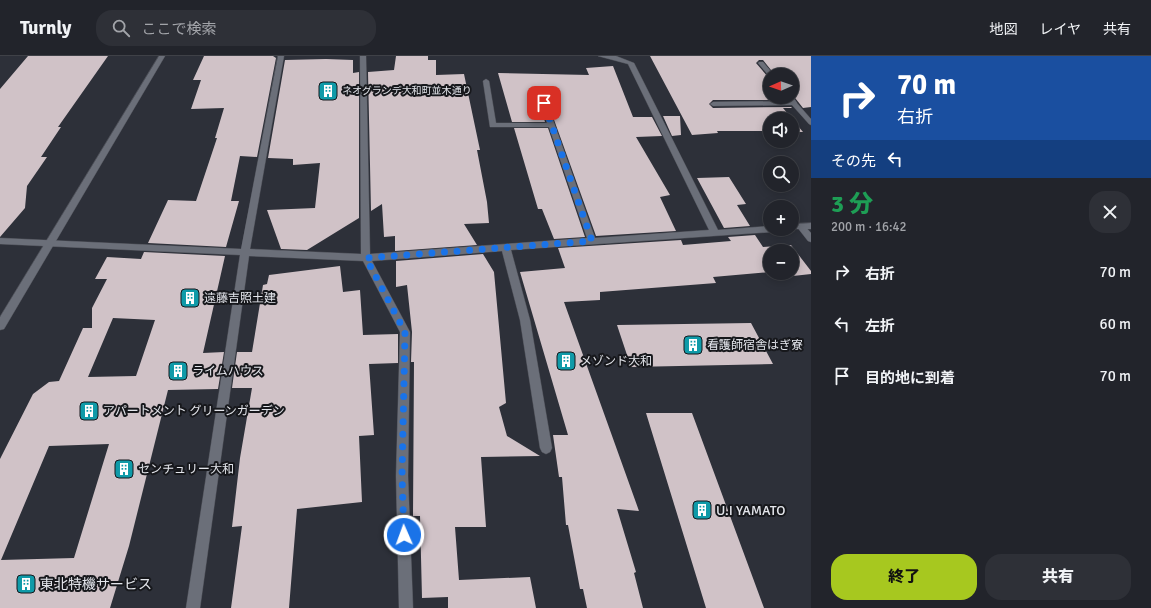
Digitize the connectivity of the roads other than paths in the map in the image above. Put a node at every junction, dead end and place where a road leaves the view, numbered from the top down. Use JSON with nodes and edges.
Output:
{"nodes":[{"id":1,"x":162,"y":56,"type":"edge"},
{"id":2,"x":281,"y":56,"type":"edge"},
{"id":3,"x":363,"y":56,"type":"edge"},
{"id":4,"x":601,"y":56,"type":"edge"},
{"id":5,"x":761,"y":63,"type":"dead end"},
{"id":6,"x":765,"y":68,"type":"edge"},
{"id":7,"x":486,"y":81,"type":"dead end"},
{"id":8,"x":540,"y":92,"type":"dead end"},
{"id":9,"x":763,"y":101,"type":"edge"},
{"id":10,"x":713,"y":104,"type":"dead end"},
{"id":11,"x":795,"y":104,"type":"edge"},
{"id":12,"x":811,"y":123,"type":"edge"},
{"id":13,"x":551,"y":125,"type":"junction"},
{"id":14,"x":811,"y":226,"type":"edge"},
{"id":15,"x":799,"y":227,"type":"edge"},
{"id":16,"x":799,"y":229,"type":"edge"},
{"id":17,"x":763,"y":230,"type":"edge"},
{"id":18,"x":715,"y":233,"type":"junction"},
{"id":19,"x":811,"y":239,"type":"edge"},
{"id":20,"x":0,"y":240,"type":"edge"},
{"id":21,"x":592,"y":241,"type":"junction"},
{"id":22,"x":51,"y":243,"type":"junction"},
{"id":23,"x":506,"y":246,"type":"junction"},
{"id":24,"x":245,"y":252,"type":"junction"},
{"id":25,"x":366,"y":258,"type":"junction"},
{"id":26,"x":0,"y":326,"type":"edge"},
{"id":27,"x":546,"y":448,"type":"dead end"},
{"id":28,"x":193,"y":608,"type":"edge"},
{"id":29,"x":406,"y":608,"type":"edge"}],
"edges":[{"from":1,"to":22,"type":"street"},
{"from":2,"to":24,"type":"street"},
{"from":3,"to":25,"type":"street"},
{"from":4,"to":18,"type":"street"},
{"from":5,"to":6,"type":"street"},
{"from":7,"to":13,"type":"street"},
{"from":8,"to":13,"type":"street"},
{"from":9,"to":10,"type":"street"},
{"from":11,"to":12,"type":"street"},
{"from":13,"to":21,"type":"street"},
{"from":14,"to":15,"type":"street"},
{"from":16,"to":19,"type":"street"},
{"from":17,"to":18,"type":"street"},
{"from":18,"to":21,"type":"street"},
{"from":20,"to":22,"type":"street"},
{"from":21,"to":23,"type":"street"},
{"from":22,"to":24,"type":"street"},
{"from":22,"to":26,"type":"street"},
{"from":23,"to":25,"type":"street"},
{"from":23,"to":27,"type":"street"},
{"from":24,"to":25,"type":"street"},
{"from":24,"to":28,"type":"street"},
{"from":25,"to":29,"type":"street"}]}
